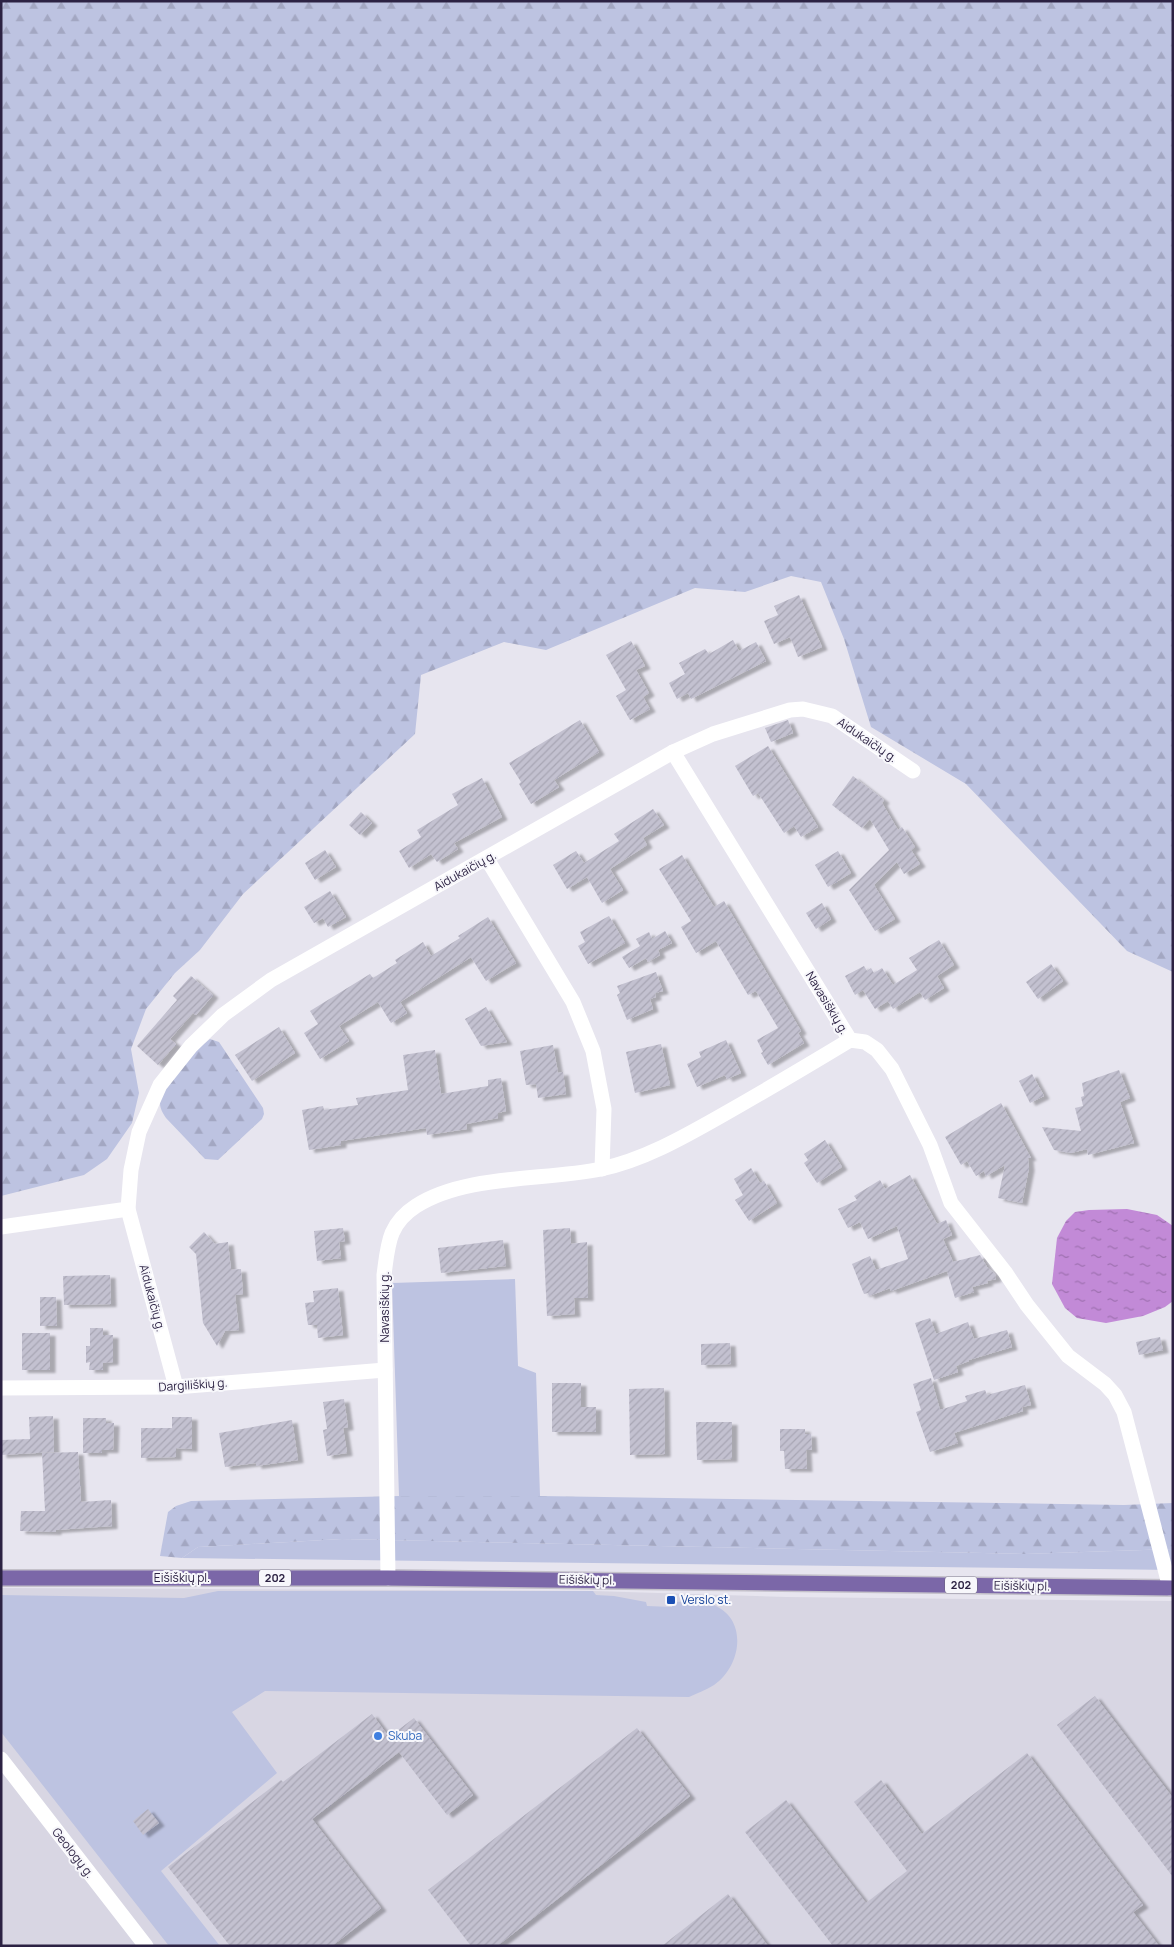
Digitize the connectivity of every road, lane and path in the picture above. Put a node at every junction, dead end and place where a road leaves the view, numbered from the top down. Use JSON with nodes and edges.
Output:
{"nodes":[{"id":1,"x":673,"y":752,"type":"junction"},
{"id":2,"x":913,"y":771,"type":"dead end"},
{"id":3,"x":487,"y":859,"type":"junction"},
{"id":4,"x":850,"y":1040,"type":"junction"},
{"id":5,"x":602,"y":1169,"type":"junction"},
{"id":6,"x":128,"y":1209,"type":"junction"},
{"id":7,"x":1,"y":1227,"type":"edge"},
{"id":8,"x":385,"y":1370,"type":"junction"},
{"id":9,"x":176,"y":1387,"type":"junction"},
{"id":10,"x":1,"y":1388,"type":"edge"},
{"id":11,"x":1,"y":1578,"type":"edge"},
{"id":12,"x":388,"y":1578,"type":"junction"},
{"id":13,"x":1171,"y":1588,"type":"edge"},
{"id":14,"x":1,"y":1759,"type":"edge"},
{"id":15,"x":146,"y":1946,"type":"edge"}],
"edges":[{"from":1,"to":2,"type":"street","name":"Aidukaičių g."},
{"from":1,"to":3,"type":"street","name":"Aidukaičių g."},
{"from":1,"to":4,"type":"street","name":"Navasiškių g."},
{"from":3,"to":5,"type":"street"},
{"from":3,"to":6,"type":"street","name":"Aidukaičių g."},
{"from":4,"to":5,"type":"street","name":"Navasiškių g."},
{"from":4,"to":13,"type":"street"},
{"from":5,"to":8,"type":"street","name":"Navasiškių g."},
{"from":6,"to":7,"type":"street"},
{"from":6,"to":9,"type":"street","name":"Aidukaičių g."},
{"from":8,"to":9,"type":"street","name":"Dargiliškių g."},
{"from":8,"to":12,"type":"street","name":"Navasiškių g."},
{"from":9,"to":10,"type":"street","name":"Dargiliškių g."},
{"from":11,"to":12,"type":"main road","name":"Eišiškių pl.","number":"202"},
{"from":12,"to":13,"type":"main road","name":"Eišiškių pl.","number":"202"},
{"from":14,"to":15,"type":"street","name":"Geologų g."}]}
